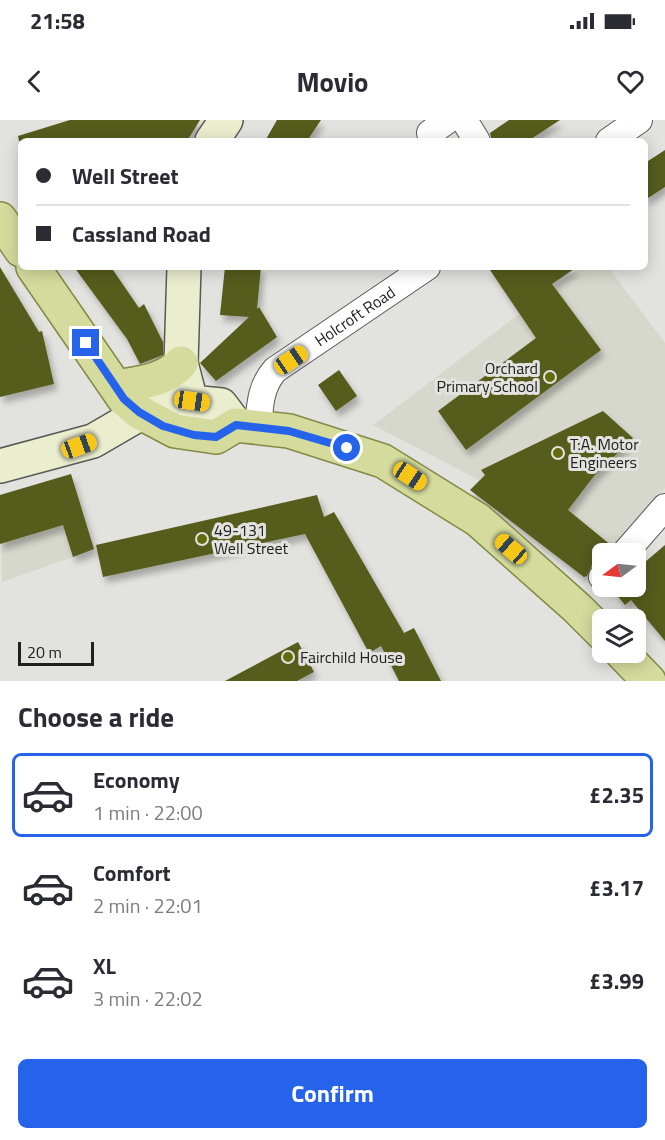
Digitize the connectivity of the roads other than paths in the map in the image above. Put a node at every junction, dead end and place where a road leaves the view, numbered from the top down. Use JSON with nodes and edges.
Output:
{"nodes":[{"id":1,"x":226,"y":120,"type":"edge"},
{"id":2,"x":464,"y":120,"type":"edge"},
{"id":3,"x":639,"y":120,"type":"edge"},
{"id":4,"x":214,"y":138,"type":"edge"},
{"id":5,"x":475,"y":138,"type":"edge"},
{"id":6,"x":613,"y":138,"type":"edge"},
{"id":7,"x":0,"y":219,"type":"edge"},
{"id":8,"x":18,"y":245,"type":"edge"},
{"id":9,"x":35,"y":270,"type":"edge"},
{"id":10,"x":183,"y":270,"type":"edge"},
{"id":11,"x":423,"y":270,"type":"edge"},
{"id":12,"x":181,"y":363,"type":"junction"},
{"id":13,"x":116,"y":387,"type":"junction"},
{"id":14,"x":192,"y":401,"type":"junction"},
{"id":15,"x":139,"y":412,"type":"junction"},
{"id":16,"x":247,"y":427,"type":"junction"},
{"id":17,"x":0,"y":466,"type":"edge"},
{"id":18,"x":665,"y":507,"type":"edge"},
{"id":19,"x":634,"y":543,"type":"edge"},
{"id":20,"x":592,"y":623,"type":"edge"},
{"id":21,"x":632,"y":663,"type":"edge"},
{"id":22,"x":649,"y":681,"type":"edge"}],
"edges":[{"from":1,"to":4,"type":"street"},
{"from":2,"to":5,"type":"street"},
{"from":3,"to":6,"type":"street"},
{"from":7,"to":8,"type":"main road"},
{"from":9,"to":13,"type":"main road"},
{"from":10,"to":12,"type":"street"},
{"from":11,"to":16,"type":"street","name":"Holcroft Road"},
{"from":12,"to":13,"type":"main road"},
{"from":12,"to":14,"type":"street"},
{"from":13,"to":15,"type":"main road"},
{"from":14,"to":15,"type":"street"},
{"from":14,"to":16,"type":"street"},
{"from":15,"to":16,"type":"main road"},
{"from":15,"to":17,"type":"street"},
{"from":16,"to":20,"type":"main road"},
{"from":18,"to":19,"type":"street"},
{"from":21,"to":22,"type":"main road"}]}
